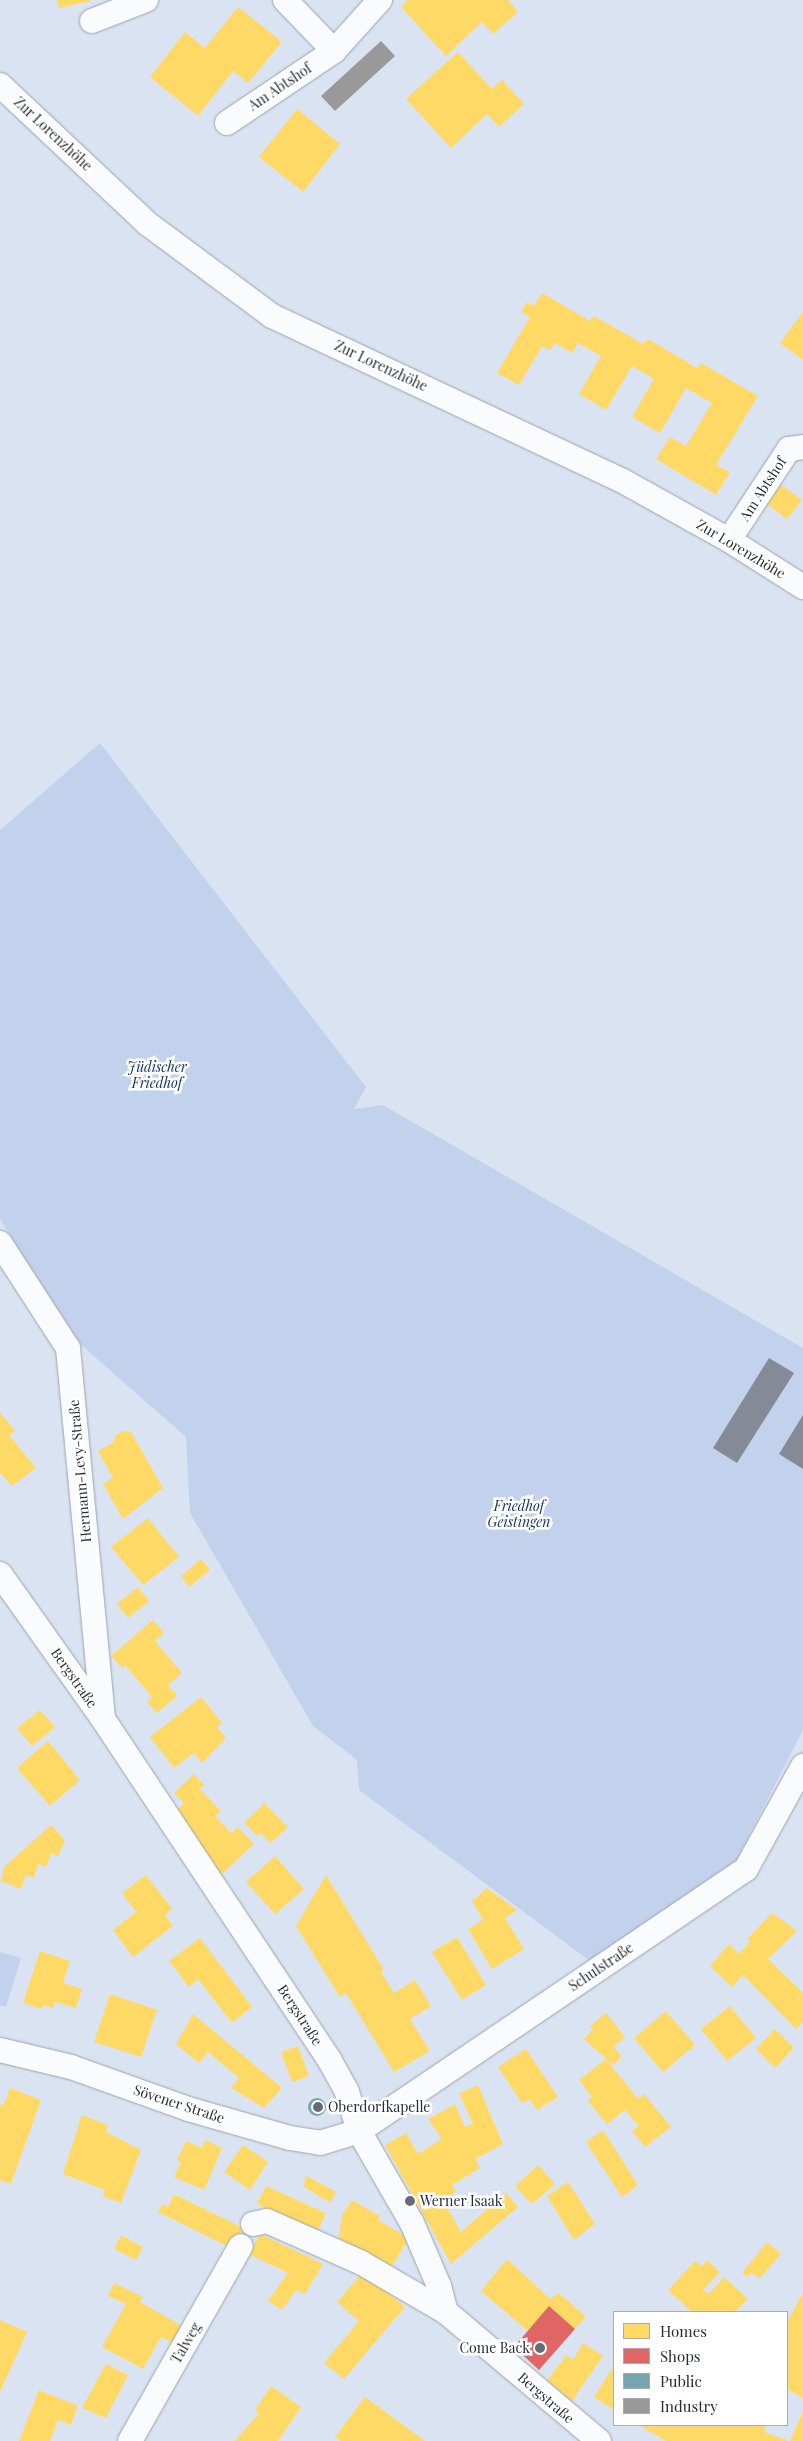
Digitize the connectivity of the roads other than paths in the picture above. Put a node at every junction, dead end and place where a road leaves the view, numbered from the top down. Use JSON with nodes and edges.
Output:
{"nodes":[{"id":1,"x":146,"y":0,"type":"edge"},
{"id":2,"x":285,"y":0,"type":"edge"},
{"id":3,"x":380,"y":0,"type":"edge"},
{"id":4,"x":92,"y":21,"type":"dead end"},
{"id":5,"x":334,"y":50,"type":"junction"},
{"id":6,"x":0,"y":85,"type":"edge"},
{"id":7,"x":227,"y":123,"type":"dead end"},
{"id":8,"x":803,"y":447,"type":"edge"},
{"id":9,"x":729,"y":540,"type":"junction"},
{"id":10,"x":803,"y":587,"type":"edge"},
{"id":11,"x":0,"y":1243,"type":"edge"},
{"id":12,"x":0,"y":1574,"type":"edge"},
{"id":13,"x":103,"y":1719,"type":"junction"},
{"id":14,"x":803,"y":1766,"type":"edge"},
{"id":15,"x":0,"y":2050,"type":"edge"},
{"id":16,"x":359,"y":2131,"type":"junction"},
{"id":17,"x":254,"y":2224,"type":"dead end"},
{"id":18,"x":241,"y":2246,"type":"dead end"},
{"id":19,"x":446,"y":2312,"type":"junction"},
{"id":20,"x":587,"y":2438,"type":"edge"},
{"id":21,"x":130,"y":2441,"type":"edge"}],
"edges":[{"from":1,"to":4,"type":"street"},
{"from":2,"to":5,"type":"street"},
{"from":3,"to":5,"type":"street","name":"Am Abtshof"},
{"from":5,"to":7,"type":"street","name":"Am Abtshof"},
{"from":6,"to":9,"type":"street","name":"Zur Lorenzhöhe"},
{"from":8,"to":9,"type":"street","name":"Am Abtshof"},
{"from":9,"to":10,"type":"street","name":"Zur Lorenzhöhe"},
{"from":11,"to":13,"type":"street","name":"Hermann-Levy-Straße"},
{"from":12,"to":13,"type":"street","name":"Bergstraße"},
{"from":13,"to":16,"type":"street","name":"Bergstraße"},
{"from":14,"to":16,"type":"street","name":"Schulstraße"},
{"from":15,"to":16,"type":"street","name":"Sövener Straße"},
{"from":16,"to":19,"type":"street","name":"Bergstraße"},
{"from":17,"to":19,"type":"street"},
{"from":18,"to":21,"type":"street","name":"Talweg"},
{"from":19,"to":20,"type":"street","name":"Bergstraße"}]}
